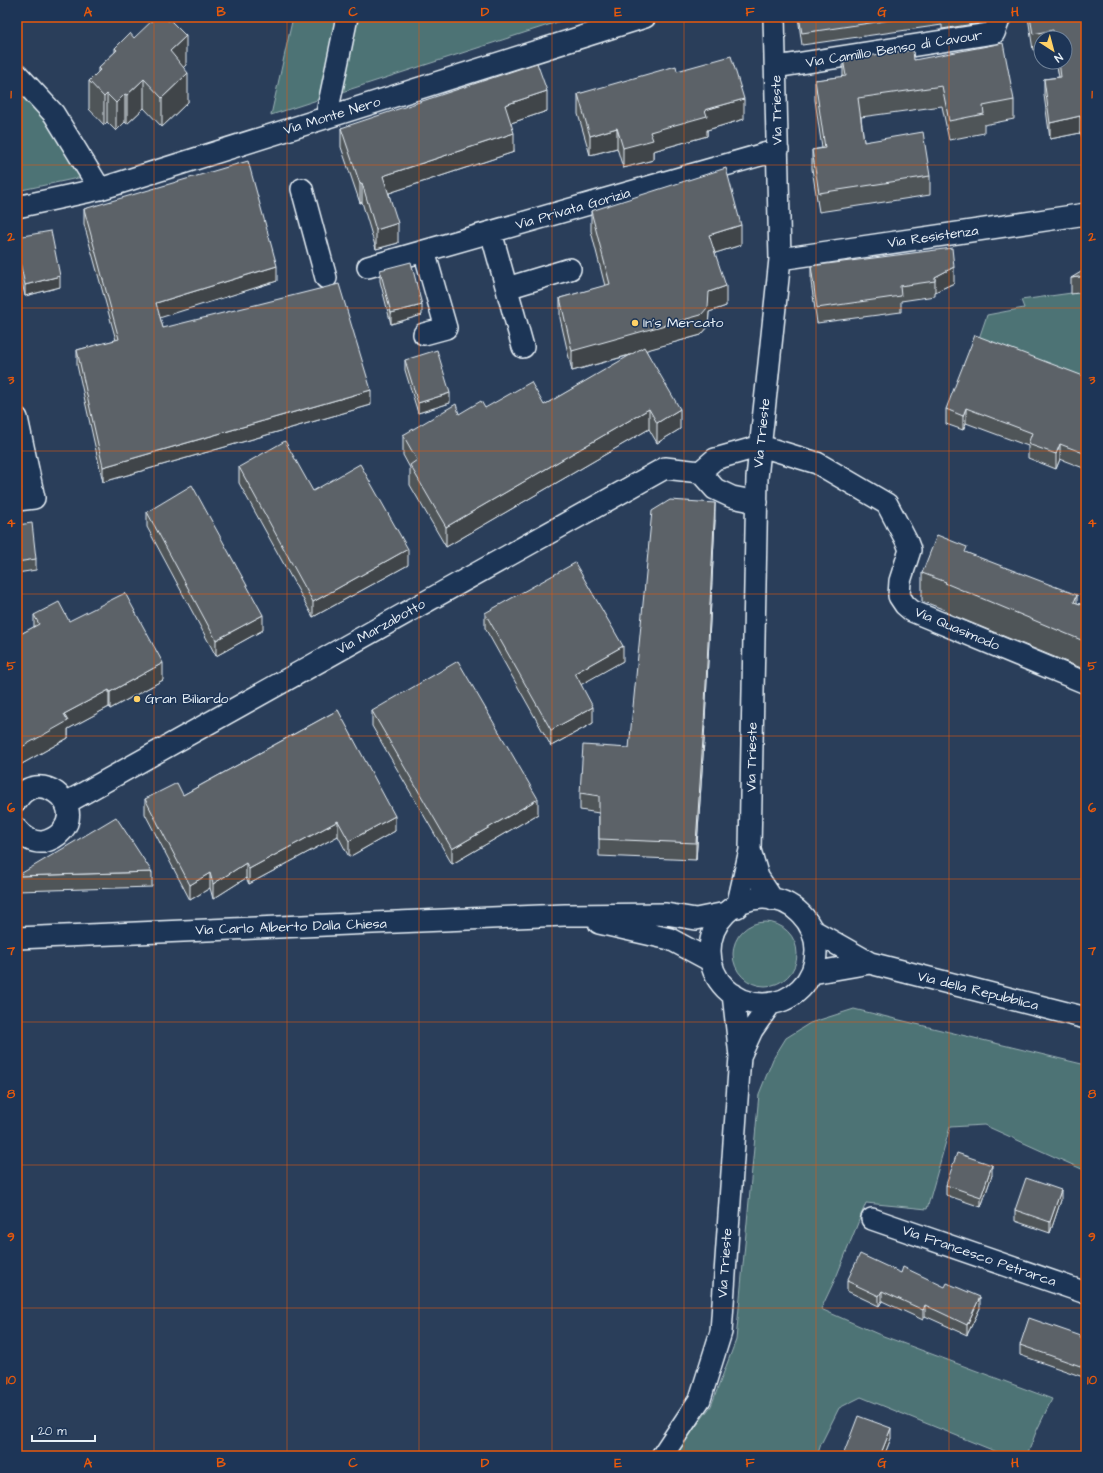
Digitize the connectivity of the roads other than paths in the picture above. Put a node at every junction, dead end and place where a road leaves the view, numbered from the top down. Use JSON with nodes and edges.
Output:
{"nodes":[{"id":1,"x":347,"y":17,"type":"edge"},
{"id":2,"x":645,"y":17,"type":"edge"},
{"id":3,"x":774,"y":17,"type":"edge"},
{"id":4,"x":1000,"y":17,"type":"edge"},
{"id":5,"x":776,"y":67,"type":"junction"},
{"id":6,"x":17,"y":74,"type":"edge"},
{"id":7,"x":326,"y":118,"type":"junction"},
{"id":8,"x":778,"y":150,"type":"junction"},
{"id":9,"x":100,"y":189,"type":"junction"},
{"id":10,"x":302,"y":189,"type":"dead end"},
{"id":11,"x":17,"y":207,"type":"edge"},
{"id":12,"x":1086,"y":214,"type":"edge"},
{"id":13,"x":491,"y":232,"type":"junction"},
{"id":14,"x":424,"y":251,"type":"junction"},
{"id":15,"x":780,"y":259,"type":"junction"},
{"id":16,"x":368,"y":267,"type":"dead end"},
{"id":17,"x":570,"y":269,"type":"dead end"},
{"id":18,"x":326,"y":278,"type":"dead end"},
{"id":19,"x":507,"y":288,"type":"junction"},
{"id":20,"x":424,"y":334,"type":"dead end"},
{"id":21,"x":523,"y":348,"type":"dead end"},
{"id":22,"x":17,"y":418,"type":"edge"},
{"id":23,"x":761,"y":446,"type":"junction"},
{"id":24,"x":700,"y":472,"type":"junction"},
{"id":25,"x":17,"y":500,"type":"edge"},
{"id":26,"x":757,"y":502,"type":"junction"},
{"id":27,"x":1086,"y":683,"type":"edge"},
{"id":28,"x":17,"y":800,"type":"edge"},
{"id":29,"x":66,"y":803,"type":"junction"},
{"id":30,"x":17,"y":829,"type":"edge"},
{"id":31,"x":750,"y":850,"type":"junction"},
{"id":32,"x":773,"y":900,"type":"junction"},
{"id":33,"x":731,"y":910,"type":"junction"},
{"id":34,"x":565,"y":916,"type":"junction"},
{"id":35,"x":812,"y":930,"type":"junction"},
{"id":36,"x":17,"y":938,"type":"edge"},
{"id":37,"x":711,"y":961,"type":"junction"},
{"id":38,"x":870,"y":963,"type":"junction"},
{"id":39,"x":812,"y":973,"type":"junction"},
{"id":40,"x":733,"y":994,"type":"junction"},
{"id":41,"x":771,"y":1003,"type":"junction"},
{"id":42,"x":1086,"y":1018,"type":"edge"},
{"id":43,"x":740,"y":1056,"type":"junction"},
{"id":44,"x":872,"y":1219,"type":"dead end"},
{"id":45,"x":1086,"y":1293,"type":"edge"},
{"id":46,"x":662,"y":1456,"type":"edge"}],
"edges":[{"from":1,"to":7,"type":"street"},
{"from":2,"to":7,"type":"street","name":"Via Monte Nero"},
{"from":3,"to":5,"type":"street","name":"Via Trieste"},
{"from":4,"to":5,"type":"street","name":"Via Camillo Benso di Cavour"},
{"from":5,"to":8,"type":"street","name":"Via Trieste"},
{"from":6,"to":9,"type":"street"},
{"from":7,"to":9,"type":"street","name":"Via Monte Nero"},
{"from":8,"to":13,"type":"street","name":"Via Privata Gorizia"},
{"from":8,"to":15,"type":"street","name":"Via Trieste"},
{"from":9,"to":11,"type":"street","name":"Via Monte Nero"},
{"from":10,"to":18,"type":"street"},
{"from":12,"to":15,"type":"street","name":"Via Resistenza"},
{"from":13,"to":14,"type":"street","name":"Via Privata Gorizia"},
{"from":13,"to":19,"type":"street"},
{"from":14,"to":16,"type":"street","name":"Via Privata Gorizia"},
{"from":14,"to":20,"type":"street"},
{"from":15,"to":23,"type":"street","name":"Via Trieste"},
{"from":17,"to":19,"type":"street"},
{"from":19,"to":21,"type":"street"},
{"from":22,"to":25,"type":"street"},
{"from":23,"to":24,"type":"street"},
{"from":23,"to":26,"type":"street","name":"Via Trieste"},
{"from":23,"to":27,"type":"street","name":"Via Quasimodo"},
{"from":24,"to":26,"type":"street"},
{"from":24,"to":29,"type":"street","name":"Via Marzabotto"},
{"from":26,"to":31,"type":"street","name":"Via Trieste"},
{"from":28,"to":29,"type":"street"},
{"from":29,"to":30,"type":"street"},
{"from":31,"to":32,"type":"street","name":"Via Trieste"},
{"from":31,"to":33,"type":"street","name":"Via Trieste"},
{"from":32,"to":33,"type":"street"},
{"from":32,"to":35,"type":"street"},
{"from":33,"to":34,"type":"street","name":"Via Carlo Alberto Dalla Chiesa"},
{"from":33,"to":37,"type":"street"},
{"from":34,"to":36,"type":"street","name":"Via Carlo Alberto Dalla Chiesa"},
{"from":34,"to":37,"type":"street","name":"Via Carlo Alberto Dalla Chiesa"},
{"from":35,"to":38,"type":"street","name":"Via della Repubblica"},
{"from":35,"to":39,"type":"street"},
{"from":37,"to":40,"type":"street"},
{"from":38,"to":39,"type":"street","name":"Via della Repubblica"},
{"from":38,"to":42,"type":"street","name":"Via della Repubblica"},
{"from":39,"to":41,"type":"street"},
{"from":40,"to":41,"type":"street"},
{"from":40,"to":43,"type":"street","name":"Via Trieste"},
{"from":41,"to":43,"type":"street","name":"Via Trieste"},
{"from":43,"to":46,"type":"street","name":"Via Trieste"},
{"from":44,"to":45,"type":"street","name":"Via Francesco Petrarca"}]}
